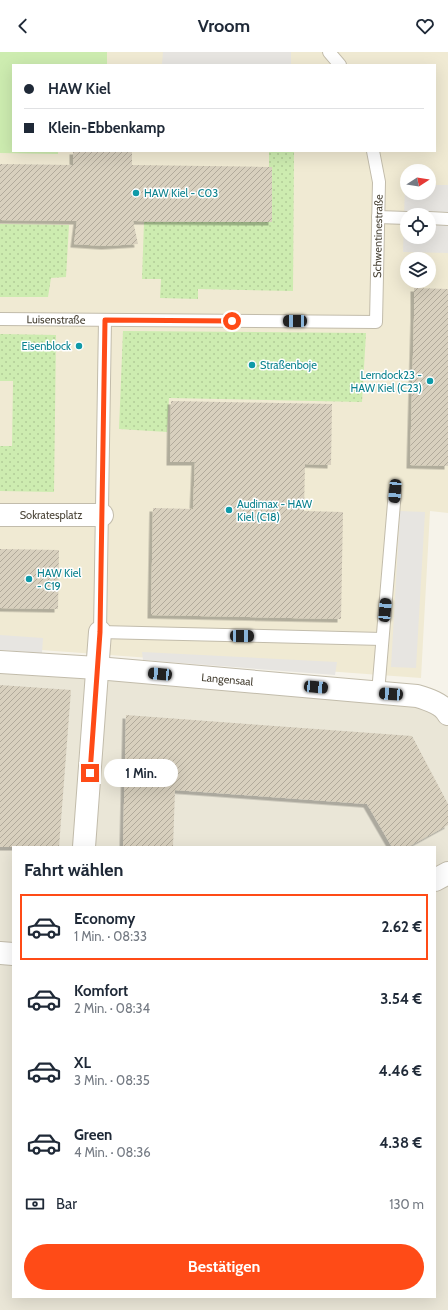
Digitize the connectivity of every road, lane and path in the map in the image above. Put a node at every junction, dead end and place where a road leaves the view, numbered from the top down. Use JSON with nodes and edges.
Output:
{"nodes":[{"id":1,"x":329,"y":52,"type":"edge"},
{"id":2,"x":339,"y":64,"type":"edge"},
{"id":3,"x":373,"y":152,"type":"edge"},
{"id":4,"x":378,"y":217,"type":"junction"},
{"id":5,"x":400,"y":218,"type":"edge"},
{"id":6,"x":436,"y":218,"type":"edge"},
{"id":7,"x":448,"y":218,"type":"edge"},
{"id":8,"x":0,"y":319,"type":"edge"},
{"id":9,"x":105,"y":320,"type":"junction"},
{"id":10,"x":376,"y":322,"type":"joint"},
{"id":11,"x":395,"y":491,"type":"dead end"},
{"id":12,"x":0,"y":515,"type":"edge"},
{"id":13,"x":102,"y":515,"type":"junction"},
{"id":14,"x":100,"y":632,"type":"junction"},
{"id":15,"x":382,"y":639,"type":"junction"},
{"id":16,"x":0,"y":662,"type":"edge"},
{"id":17,"x":98,"y":668,"type":"junction"},
{"id":18,"x":378,"y":693,"type":"junction"},
{"id":19,"x":448,"y":714,"type":"edge"},
{"id":20,"x":84,"y":846,"type":"edge"},
{"id":21,"x":448,"y":872,"type":"edge"},
{"id":22,"x":436,"y":879,"type":"edge"},
{"id":23,"x":0,"y":953,"type":"edge"},
{"id":24,"x":12,"y":954,"type":"edge"}],
"edges":[{"from":1,"to":2,"type":"lane"},
{"from":3,"to":4,"type":"lane","name":"Schwentinestraße"},
{"from":4,"to":5,"type":"lane"},
{"from":4,"to":10,"type":"lane","name":"Schwentinestraße"},
{"from":6,"to":7,"type":"lane"},
{"from":8,"to":9,"type":"lane","name":"Luisenstraße"},
{"from":9,"to":10,"type":"lane","name":"Luisenstraße"},
{"from":9,"to":13,"type":"lane"},
{"from":11,"to":15,"type":"lane"},
{"from":12,"to":13,"type":"street","name":"Sokratesplatz"},
{"from":13,"to":14,"type":"lane"},
{"from":14,"to":15,"type":"lane"},
{"from":14,"to":17,"type":"street"},
{"from":15,"to":18,"type":"lane"},
{"from":16,"to":17,"type":"street","name":"Langensaal"},
{"from":17,"to":18,"type":"street","name":"Langensaal"},
{"from":17,"to":20,"type":"street"},
{"from":18,"to":19,"type":"street","name":"Langensaal"},
{"from":21,"to":22,"type":"street"},
{"from":23,"to":24,"type":"street"}]}
